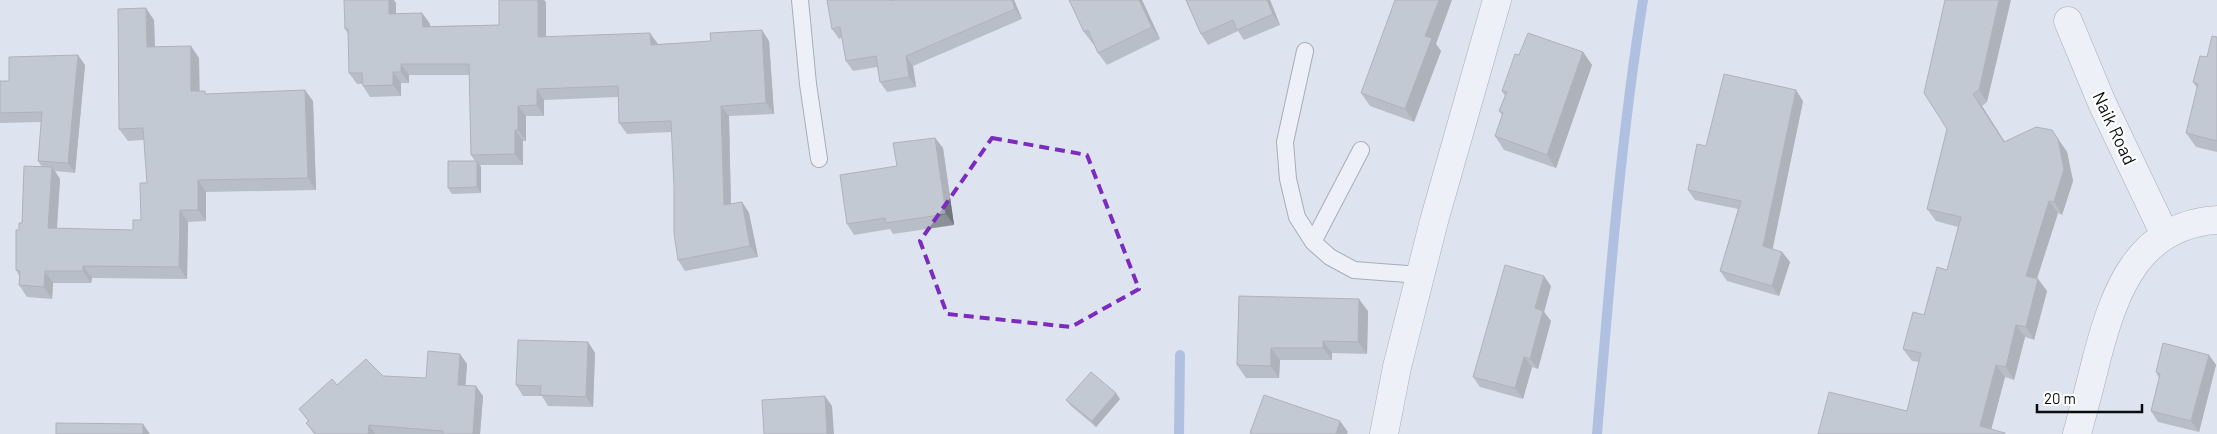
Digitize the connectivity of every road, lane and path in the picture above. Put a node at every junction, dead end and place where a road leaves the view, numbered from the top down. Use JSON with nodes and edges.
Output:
{"nodes":[{"id":1,"x":800,"y":0,"type":"edge"},
{"id":2,"x":1497,"y":0,"type":"edge"},
{"id":3,"x":2068,"y":20,"type":"dead end"},
{"id":4,"x":1305,"y":51,"type":"dead end"},
{"id":5,"x":1361,"y":150,"type":"dead end"},
{"id":6,"x":819,"y":159,"type":"dead end"},
{"id":7,"x":2217,"y":220,"type":"edge"},
{"id":8,"x":2165,"y":235,"type":"junction"},
{"id":9,"x":1313,"y":242,"type":"junction"},
{"id":10,"x":1420,"y":275,"type":"junction"},
{"id":11,"x":1384,"y":434,"type":"edge"},
{"id":12,"x":2077,"y":434,"type":"edge"}],
"edges":[{"from":1,"to":6,"type":"lane"},
{"from":2,"to":10,"type":"street"},
{"from":3,"to":8,"type":"street","name":"Naik Road"},
{"from":4,"to":9,"type":"lane"},
{"from":5,"to":9,"type":"lane"},
{"from":7,"to":8,"type":"street"},
{"from":8,"to":12,"type":"street"},
{"from":9,"to":10,"type":"lane"},
{"from":10,"to":11,"type":"street"}]}
